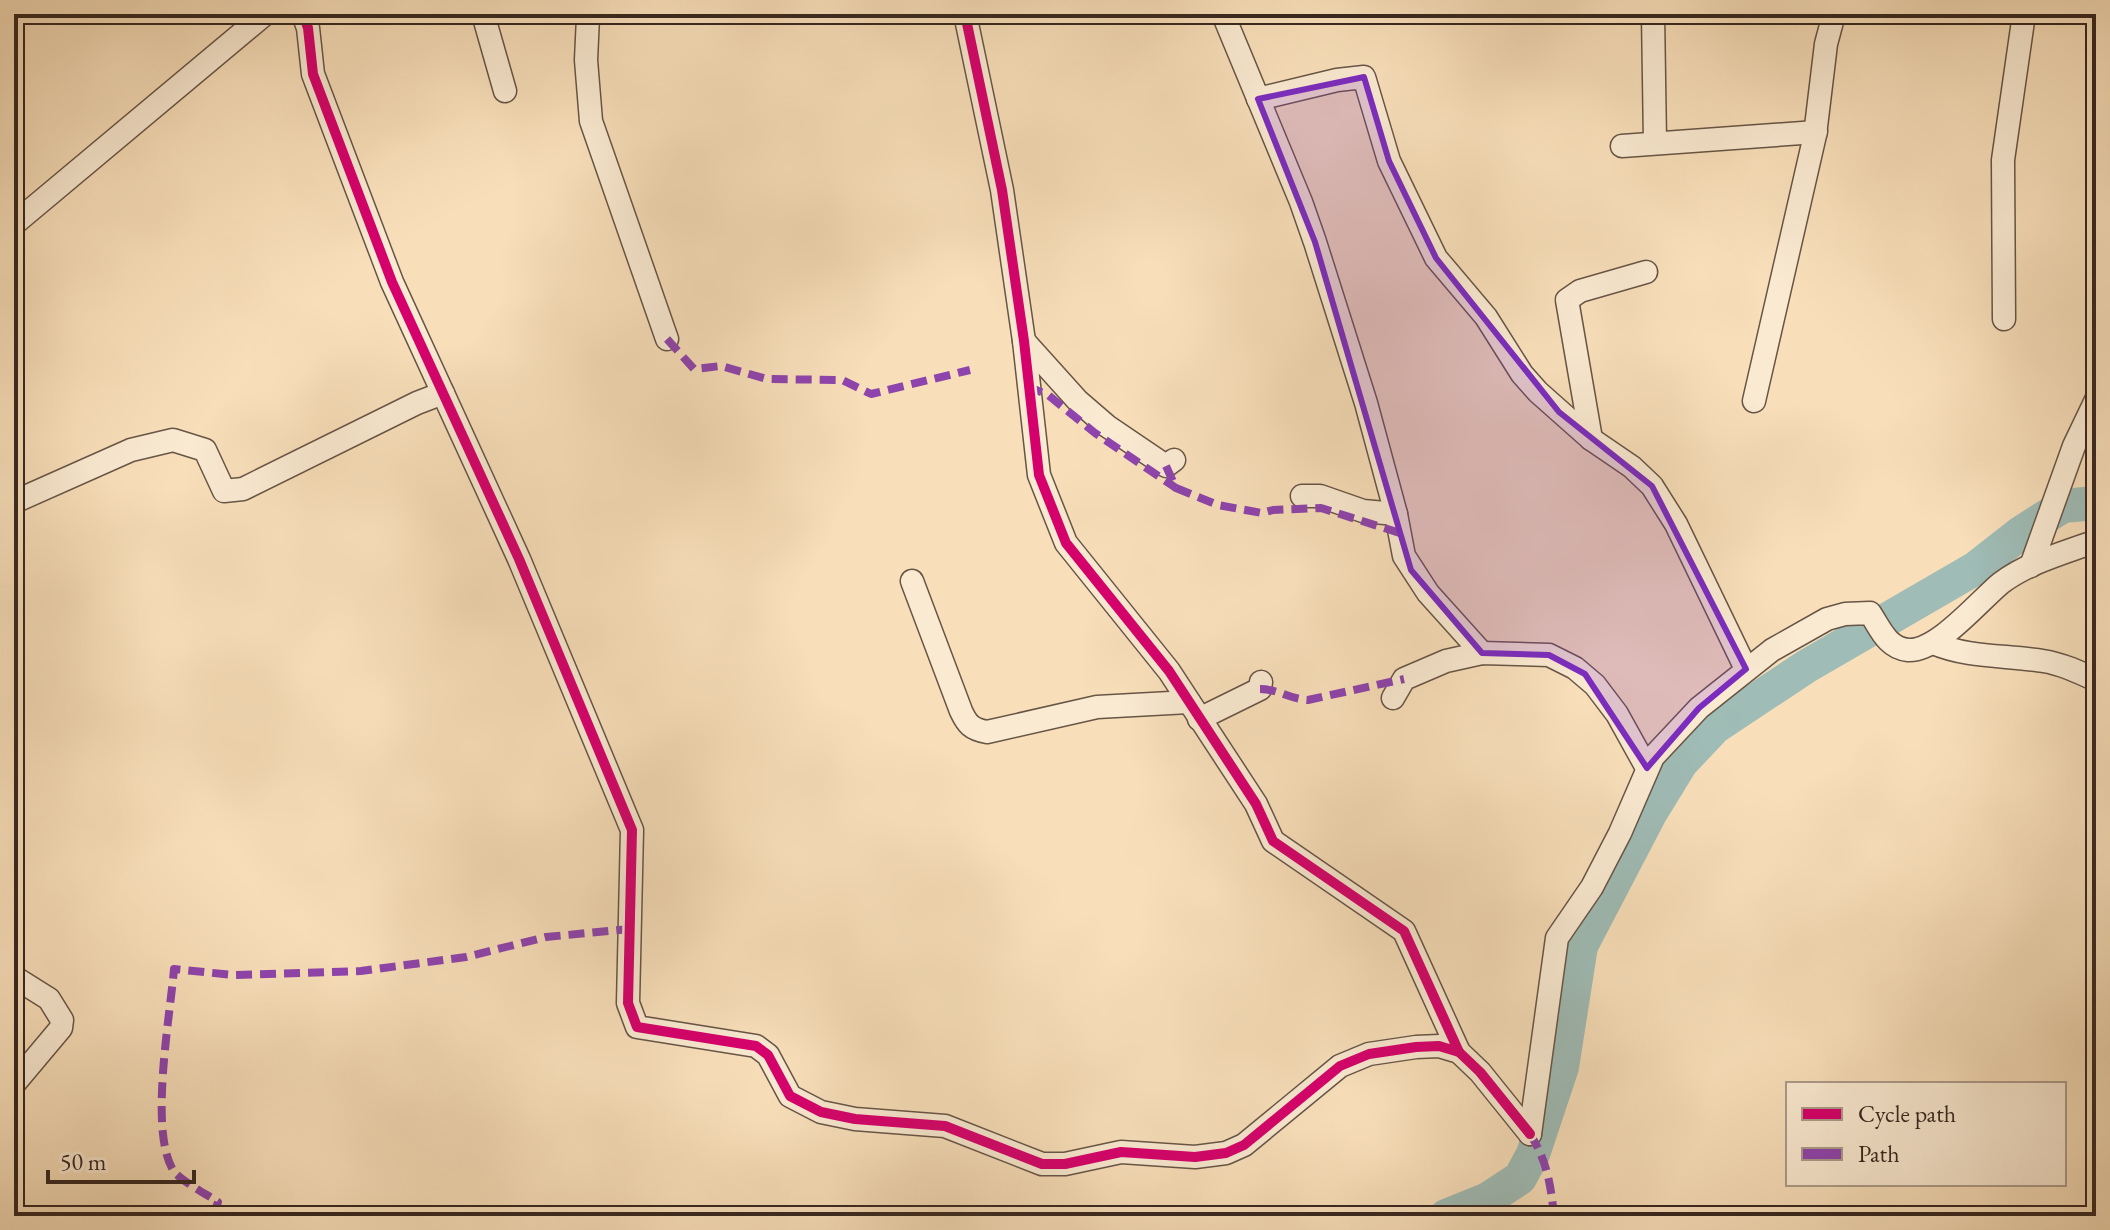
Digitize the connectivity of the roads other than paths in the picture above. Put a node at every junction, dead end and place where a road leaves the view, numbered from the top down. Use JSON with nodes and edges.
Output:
{"nodes":[{"id":1,"x":265,"y":14,"type":"edge"},
{"id":2,"x":303,"y":14,"type":"edge"},
{"id":3,"x":483,"y":14,"type":"edge"},
{"id":4,"x":591,"y":14,"type":"edge"},
{"id":5,"x":965,"y":14,"type":"edge"},
{"id":6,"x":1223,"y":14,"type":"edge"},
{"id":7,"x":1653,"y":14,"type":"edge"},
{"id":8,"x":1834,"y":14,"type":"edge"},
{"id":9,"x":2024,"y":14,"type":"edge"},
{"id":10,"x":505,"y":91,"type":"dead end"},
{"id":11,"x":1258,"y":99,"type":"junction"},
{"id":12,"x":1816,"y":132,"type":"junction"},
{"id":13,"x":1655,"y":143,"type":"junction"},
{"id":14,"x":1622,"y":146,"type":"dead end"},
{"id":15,"x":14,"y":224,"type":"edge"},
{"id":16,"x":1646,"y":272,"type":"dead end"},
{"id":17,"x":2004,"y":319,"type":"dead end"},
{"id":18,"x":667,"y":339,"type":"dead end"},
{"id":19,"x":1024,"y":341,"type":"junction"},
{"id":20,"x":443,"y":393,"type":"junction"},
{"id":21,"x":2096,"y":400,"type":"edge"},
{"id":22,"x":1754,"y":401,"type":"dead end"},
{"id":23,"x":1591,"y":439,"type":"junction"},
{"id":24,"x":1174,"y":460,"type":"dead end"},
{"id":25,"x":1302,"y":496,"type":"dead end"},
{"id":26,"x":14,"y":502,"type":"edge"},
{"id":27,"x":1396,"y":514,"type":"junction"},
{"id":28,"x":2096,"y":541,"type":"edge"},
{"id":29,"x":2031,"y":566,"type":"junction"},
{"id":30,"x":912,"y":581,"type":"dead end"},
{"id":31,"x":1933,"y":643,"type":"junction"},
{"id":32,"x":1482,"y":653,"type":"junction"},
{"id":33,"x":1746,"y":669,"type":"junction"},
{"id":34,"x":2096,"y":680,"type":"edge"},
{"id":35,"x":1261,"y":682,"type":"dead end"},
{"id":36,"x":1393,"y":698,"type":"dead end"},
{"id":37,"x":1194,"y":710,"type":"junction"},
{"id":38,"x":1647,"y":768,"type":"junction"},
{"id":39,"x":14,"y":977,"type":"edge"},
{"id":40,"x":1459,"y":1052,"type":"junction"},
{"id":41,"x":14,"y":1084,"type":"edge"}],
"edges":[{"from":1,"to":15,"type":"street"},
{"from":2,"to":20,"type":"street"},
{"from":3,"to":10,"type":"street"},
{"from":4,"to":18,"type":"street"},
{"from":5,"to":19,"type":"street"},
{"from":6,"to":11,"type":"street"},
{"from":7,"to":13,"type":"street"},
{"from":8,"to":12,"type":"street"},
{"from":9,"to":17,"type":"street"},
{"from":11,"to":23,"type":"street"},
{"from":11,"to":27,"type":"street"},
{"from":12,"to":13,"type":"street"},
{"from":12,"to":22,"type":"street"},
{"from":13,"to":14,"type":"street"},
{"from":16,"to":23,"type":"street"},
{"from":19,"to":24,"type":"street"},
{"from":19,"to":37,"type":"street"},
{"from":20,"to":26,"type":"street"},
{"from":20,"to":40,"type":"street"},
{"from":21,"to":29,"type":"street"},
{"from":23,"to":33,"type":"street"},
{"from":25,"to":27,"type":"street"},
{"from":27,"to":32,"type":"street"},
{"from":28,"to":29,"type":"street"},
{"from":29,"to":31,"type":"street"},
{"from":30,"to":37,"type":"street"},
{"from":31,"to":33,"type":"street"},
{"from":31,"to":34,"type":"street"},
{"from":32,"to":36,"type":"street"},
{"from":32,"to":38,"type":"street"},
{"from":33,"to":38,"type":"street"},
{"from":35,"to":37,"type":"street"},
{"from":37,"to":40,"type":"street"},
{"from":38,"to":40,"type":"street"},
{"from":39,"to":41,"type":"street"}]}
